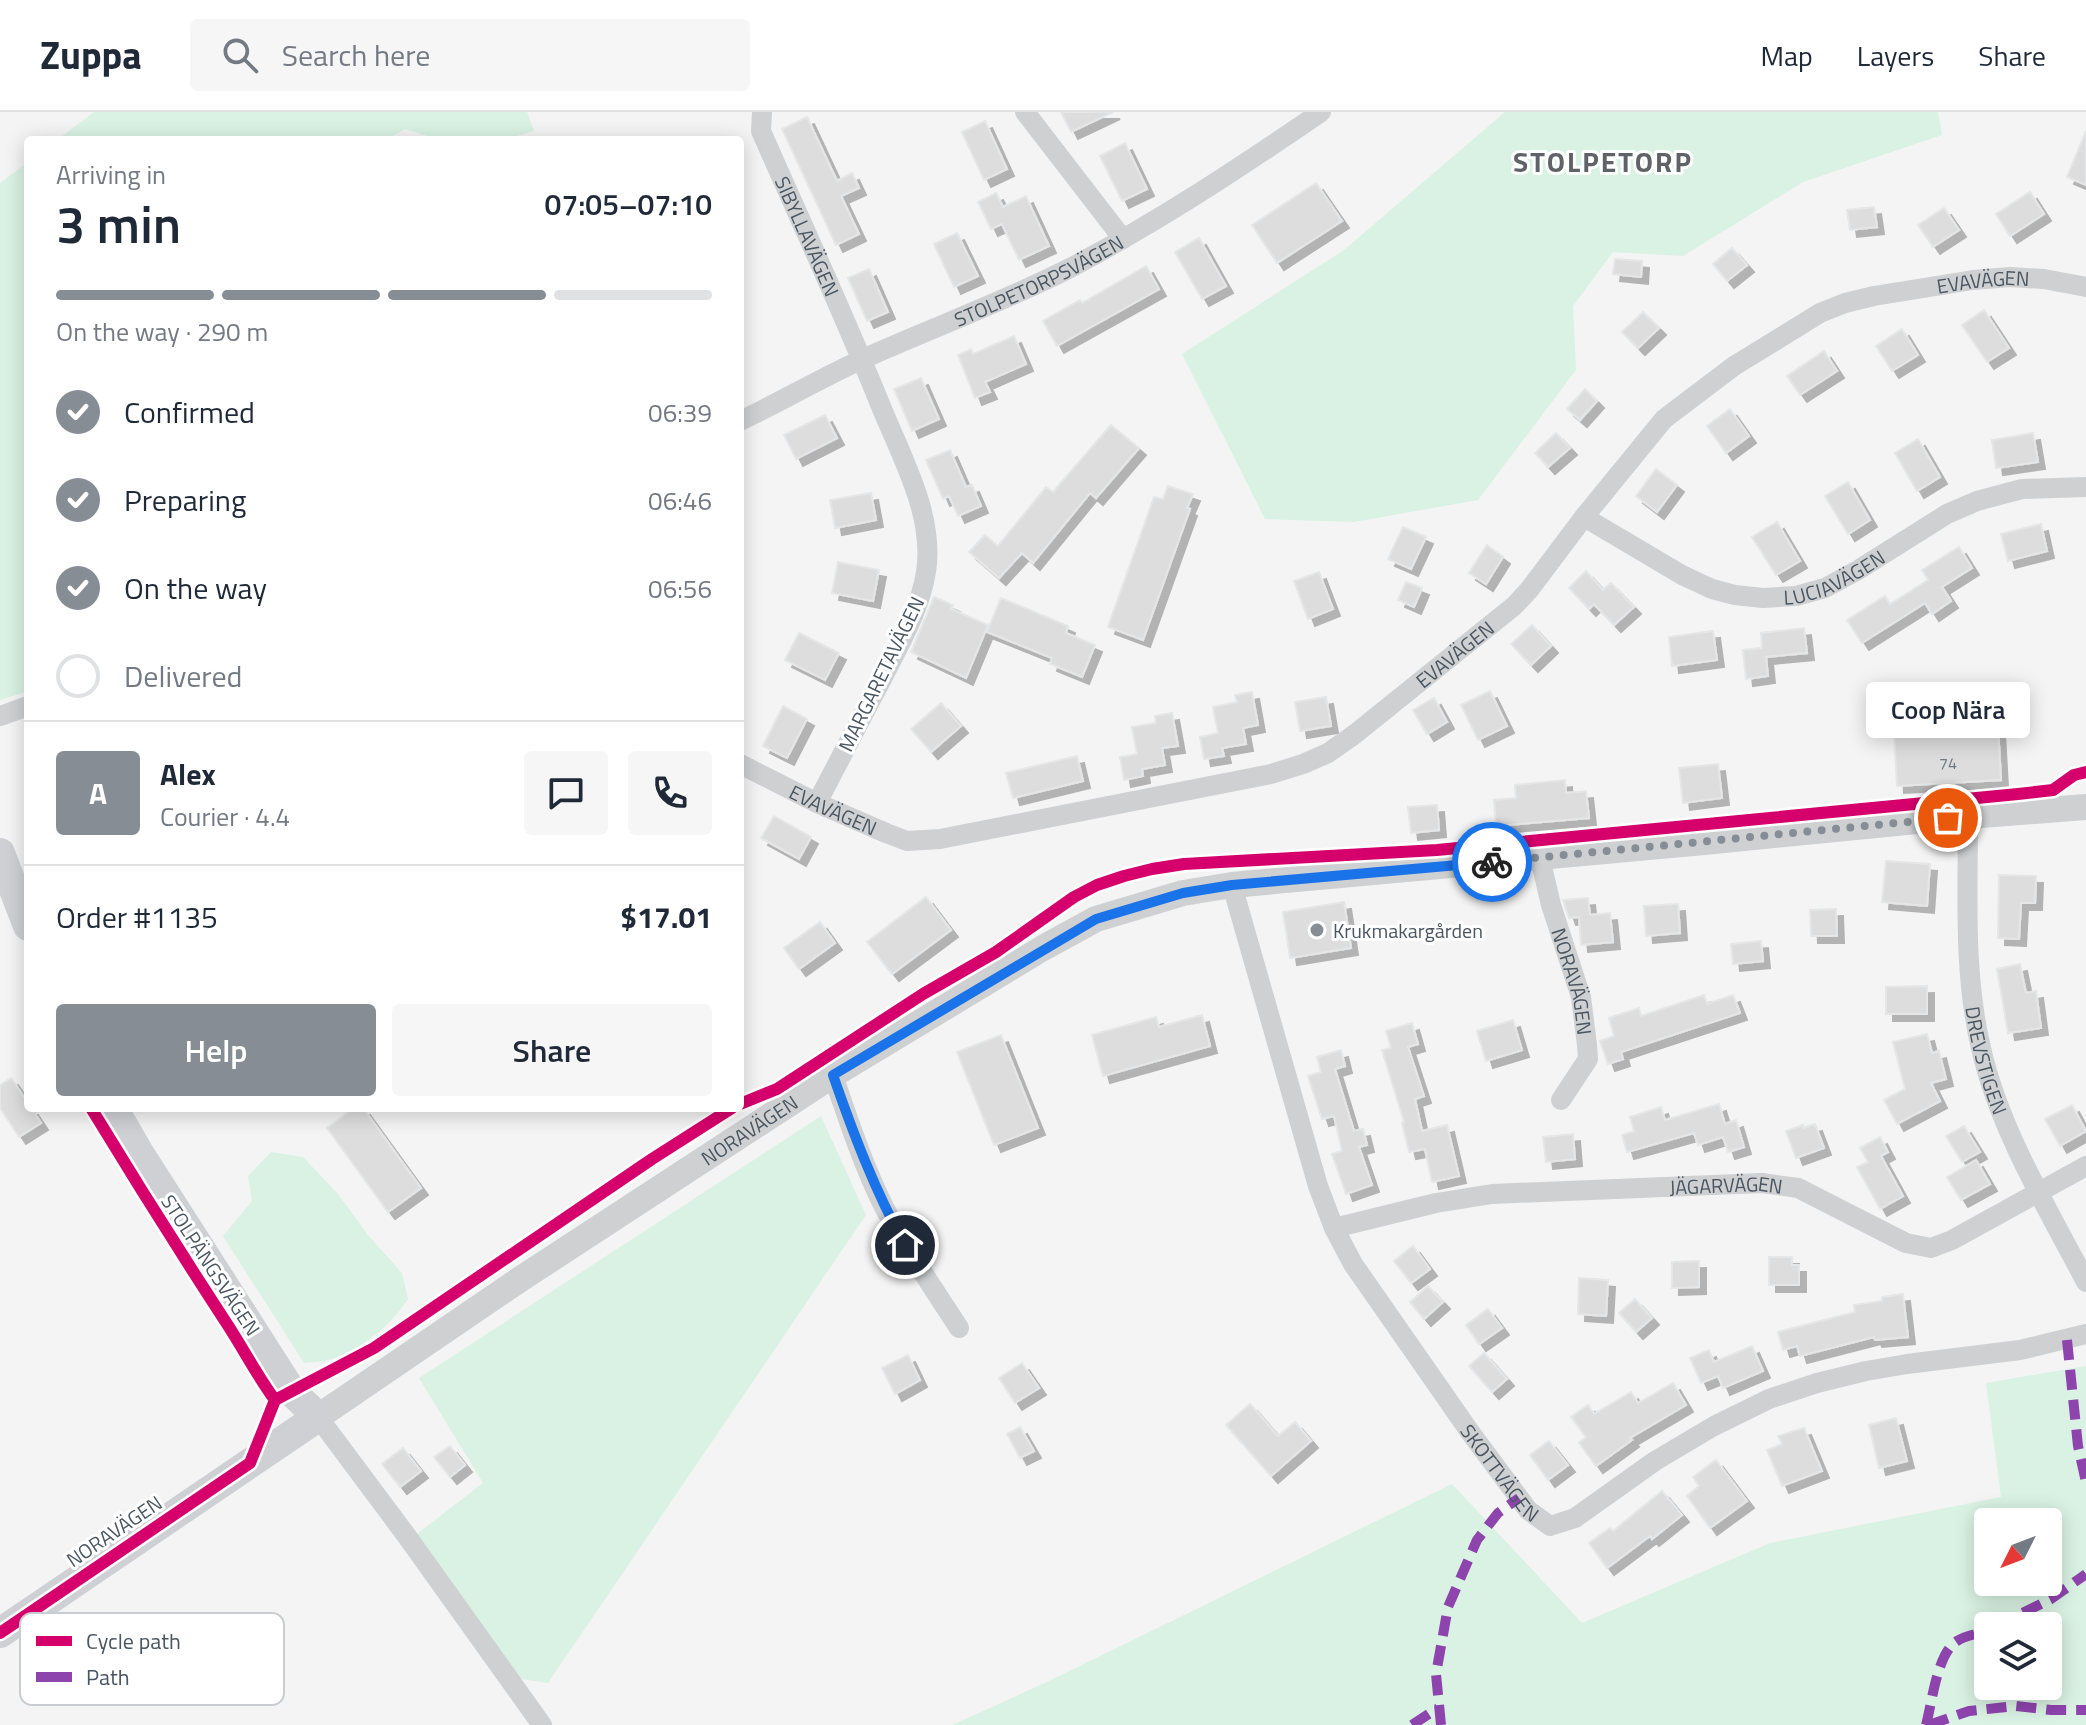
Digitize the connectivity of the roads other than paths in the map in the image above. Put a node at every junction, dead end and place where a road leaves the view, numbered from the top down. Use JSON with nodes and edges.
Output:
{"nodes":[{"id":1,"x":762,"y":112,"type":"edge"},
{"id":2,"x":1025,"y":112,"type":"edge"},
{"id":3,"x":1321,"y":112,"type":"edge"},
{"id":4,"x":1123,"y":239,"type":"junction"},
{"id":5,"x":2086,"y":287,"type":"edge"},
{"id":6,"x":862,"y":359,"type":"junction"},
{"id":7,"x":744,"y":419,"type":"edge"},
{"id":8,"x":2086,"y":487,"type":"edge"},
{"id":9,"x":1584,"y":517,"type":"junction"},
{"id":10,"x":24,"y":707,"type":"edge"},
{"id":11,"x":0,"y":716,"type":"edge"},
{"id":12,"x":744,"y":766,"type":"edge"},
{"id":13,"x":817,"y":803,"type":"junction"},
{"id":14,"x":2086,"y":807,"type":"edge"},
{"id":15,"x":1968,"y":816,"type":"junction"},
{"id":16,"x":0,"y":853,"type":"edge"},
{"id":17,"x":1540,"y":858,"type":"junction"},
{"id":18,"x":1232,"y":885,"type":"junction"},
{"id":19,"x":24,"y":916,"type":"edge"},
{"id":20,"x":833,"y":1075,"type":"junction"},
{"id":21,"x":1561,"y":1100,"type":"dead end"},
{"id":22,"x":115,"y":1112,"type":"edge"},
{"id":23,"x":2086,"y":1166,"type":"edge"},
{"id":24,"x":2039,"y":1191,"type":"junction"},
{"id":25,"x":1334,"y":1228,"type":"junction"},
{"id":26,"x":2086,"y":1282,"type":"edge"},
{"id":27,"x":959,"y":1328,"type":"dead end"},
{"id":28,"x":2086,"y":1334,"type":"edge"},
{"id":29,"x":318,"y":1417,"type":"junction"},
{"id":30,"x":29,"y":1613,"type":"edge"},
{"id":31,"x":20,"y":1619,"type":"edge"},
{"id":32,"x":0,"y":1633,"type":"edge"},
{"id":33,"x":542,"y":1725,"type":"edge"}],
"edges":[{"from":1,"to":6,"type":"street","name":"SIBYLLAVÄGEN"},
{"from":2,"to":4,"type":"street"},
{"from":3,"to":4,"type":"street","name":"STOLPETORPSVÄGEN"},
{"from":4,"to":6,"type":"street","name":"STOLPETORPSVÄGEN"},
{"from":5,"to":9,"type":"street","name":"EVAVÄGEN"},
{"from":6,"to":7,"type":"street","name":"STOLPETORPSVÄGEN"},
{"from":6,"to":13,"type":"street","name":"MARGARETAVÄGEN"},
{"from":8,"to":9,"type":"street","name":"LUCIAVÄGEN"},
{"from":9,"to":13,"type":"street","name":"EVAVÄGEN"},
{"from":10,"to":11,"type":"street"},
{"from":12,"to":13,"type":"street","name":"EVAVÄGEN"},
{"from":14,"to":15,"type":"street","name":"NORAVÄGEN"},
{"from":15,"to":17,"type":"street","name":"NORAVÄGEN"},
{"from":15,"to":24,"type":"street","name":"DREVSTIGEN"},
{"from":16,"to":19,"type":"main road"},
{"from":17,"to":18,"type":"street","name":"NORAVÄGEN"},
{"from":17,"to":21,"type":"street","name":"NORAVÄGEN"},
{"from":18,"to":20,"type":"street","name":"NORAVÄGEN"},
{"from":18,"to":25,"type":"street","name":"SKOTTVÄGEN"},
{"from":20,"to":27,"type":"street"},
{"from":20,"to":29,"type":"street","name":"NORAVÄGEN"},
{"from":22,"to":29,"type":"main road","name":"STOLPÄNGSVÄGEN"},
{"from":23,"to":24,"type":"street","name":"JÄGARVÄGEN"},
{"from":24,"to":25,"type":"street","name":"JÄGARVÄGEN"},
{"from":24,"to":26,"type":"street","name":"DREVSTIGEN"},
{"from":25,"to":28,"type":"street","name":"SKOTTVÄGEN"},
{"from":29,"to":30,"type":"main road","name":"NORAVÄGEN"},
{"from":29,"to":33,"type":"street"},
{"from":31,"to":32,"type":"main road","name":"NORAVÄGEN"}]}
